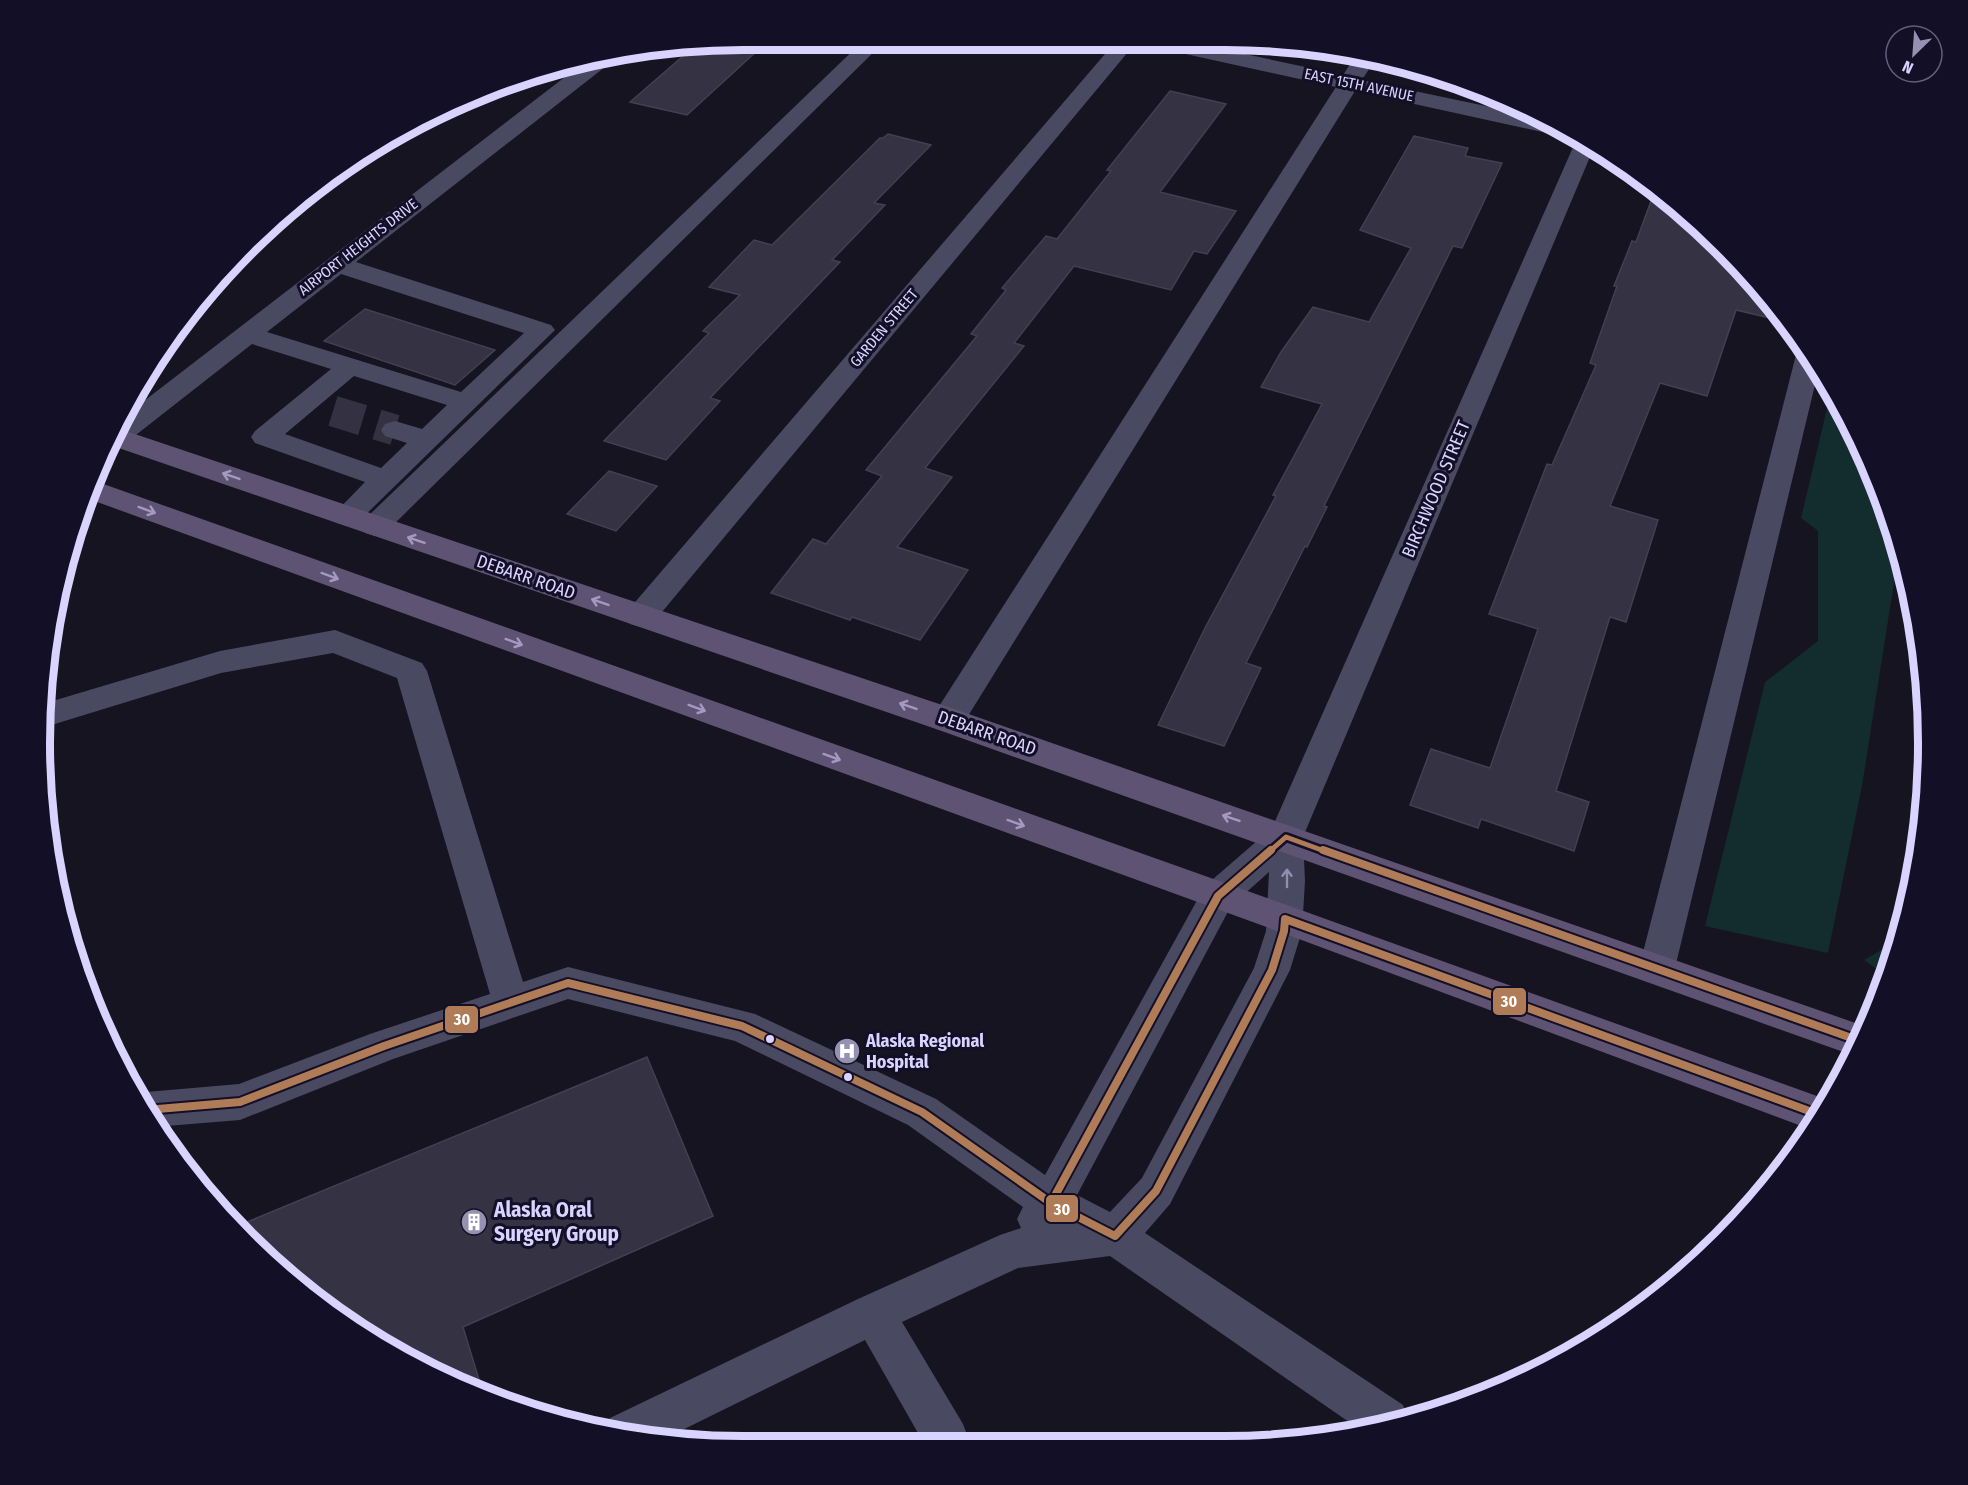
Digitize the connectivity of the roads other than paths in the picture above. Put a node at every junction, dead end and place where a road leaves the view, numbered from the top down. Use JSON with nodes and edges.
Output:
{"nodes":[{"id":1,"x":866,"y":50,"type":"edge"},
{"id":2,"x":1120,"y":50,"type":"edge"},
{"id":3,"x":1195,"y":50,"type":"edge"},
{"id":4,"x":1361,"y":63,"type":"edge"},
{"id":5,"x":591,"y":67,"type":"edge"},
{"id":6,"x":1348,"y":83,"type":"junction"},
{"id":7,"x":1538,"y":124,"type":"edge"},
{"id":8,"x":1582,"y":148,"type":"edge"},
{"id":9,"x":336,"y":264,"type":"junction"},
{"id":10,"x":248,"y":334,"type":"junction"},
{"id":11,"x":1807,"y":365,"type":"edge"},
{"id":12,"x":350,"y":366,"type":"junction"},
{"id":13,"x":307,"y":402,"type":"junction"},
{"id":14,"x":465,"y":402,"type":"junction"},
{"id":15,"x":333,"y":411,"type":"tunnel mouth"},
{"id":16,"x":126,"y":427,"type":"edge"},
{"id":17,"x":395,"y":430,"type":"tunnel mouth"},
{"id":18,"x":426,"y":440,"type":"junction"},
{"id":19,"x":119,"y":441,"type":"edge"},
{"id":20,"x":385,"y":479,"type":"junction"},
{"id":21,"x":97,"y":492,"type":"edge"},
{"id":22,"x":347,"y":516,"type":"junction"},
{"id":23,"x":375,"y":526,"type":"junction"},
{"id":24,"x":641,"y":616,"type":"junction"},
{"id":25,"x":51,"y":713,"type":"edge"},
{"id":26,"x":948,"y":720,"type":"junction"},
{"id":27,"x":1286,"y":837,"type":"junction"},
{"id":28,"x":1218,"y":896,"type":"junction"},
{"id":29,"x":1285,"y":920,"type":"junction"},
{"id":30,"x":1657,"y":968,"type":"junction"},
{"id":31,"x":511,"y":1003,"type":"junction"},
{"id":32,"x":1852,"y":1038,"type":"edge"},
{"id":33,"x":154,"y":1109,"type":"edge"},
{"id":34,"x":1812,"y":1112,"type":"edge"},
{"id":35,"x":1051,"y":1203,"type":"junction"},
{"id":36,"x":1115,"y":1236,"type":"junction"},
{"id":37,"x":1015,"y":1249,"type":"junction"},
{"id":38,"x":873,"y":1314,"type":"junction"},
{"id":39,"x":1382,"y":1417,"type":"edge"},
{"id":40,"x":639,"y":1428,"type":"edge"},
{"id":41,"x":945,"y":1436,"type":"edge"}],
"edges":[{"from":1,"to":23,"type":"street"},
{"from":2,"to":24,"type":"street","name":"GARDEN STREET"},
{"from":3,"to":6,"type":"street","name":"EAST 15TH AVENUE"},
{"from":4,"to":6,"type":"street"},
{"from":5,"to":9,"type":"street","name":"AIRPORT HEIGHTS DRIVE"},
{"from":6,"to":7,"type":"street","name":"EAST 15TH AVENUE"},
{"from":6,"to":26,"type":"street"},
{"from":8,"to":27,"type":"street","name":"BIRCHWOOD STREET"},
{"from":9,"to":10,"type":"street","name":"AIRPORT HEIGHTS DRIVE"},
{"from":9,"to":14,"type":"street"},
{"from":10,"to":12,"type":"street"},
{"from":10,"to":16,"type":"street","name":"AIRPORT HEIGHTS DRIVE"},
{"from":11,"to":30,"type":"street"},
{"from":12,"to":13,"type":"street"},
{"from":12,"to":14,"type":"street"},
{"from":13,"to":15,"type":"street"},
{"from":13,"to":20,"type":"street"},
{"from":14,"to":18,"type":"street"},
{"from":17,"to":18,"type":"street"},
{"from":18,"to":20,"type":"street"},
{"from":22,"to":19,"type":"main road","name":"DEBARR ROAD","one_way":true},
{"from":20,"to":22,"type":"street"},
{"from":21,"to":28,"type":"main road","one_way":true},
{"from":22,"to":23,"type":"main road","name":"DEBARR ROAD"},
{"from":24,"to":23,"type":"main road","name":"DEBARR ROAD","one_way":true},
{"from":26,"to":24,"type":"main road","name":"DEBARR ROAD","one_way":true},
{"from":25,"to":31,"type":"street"},
{"from":27,"to":26,"type":"main road","name":"DEBARR ROAD","one_way":true},
{"from":27,"to":28,"type":"street"},
{"from":29,"to":27,"type":"street","one_way":true},
{"from":27,"to":30,"type":"main road","name":"DEBARR ROAD"},
{"from":28,"to":29,"type":"main road"},
{"from":28,"to":35,"type":"street"},
{"from":29,"to":34,"type":"main road"},
{"from":29,"to":36,"type":"street"},
{"from":30,"to":32,"type":"main road","name":"DEBARR ROAD"},
{"from":31,"to":33,"type":"street"},
{"from":31,"to":35,"type":"street"},
{"from":35,"to":36,"type":"street"},
{"from":35,"to":37,"type":"street"},
{"from":36,"to":37,"type":"street"},
{"from":36,"to":39,"type":"street"},
{"from":37,"to":38,"type":"street"},
{"from":38,"to":40,"type":"street"},
{"from":38,"to":41,"type":"street"}]}
